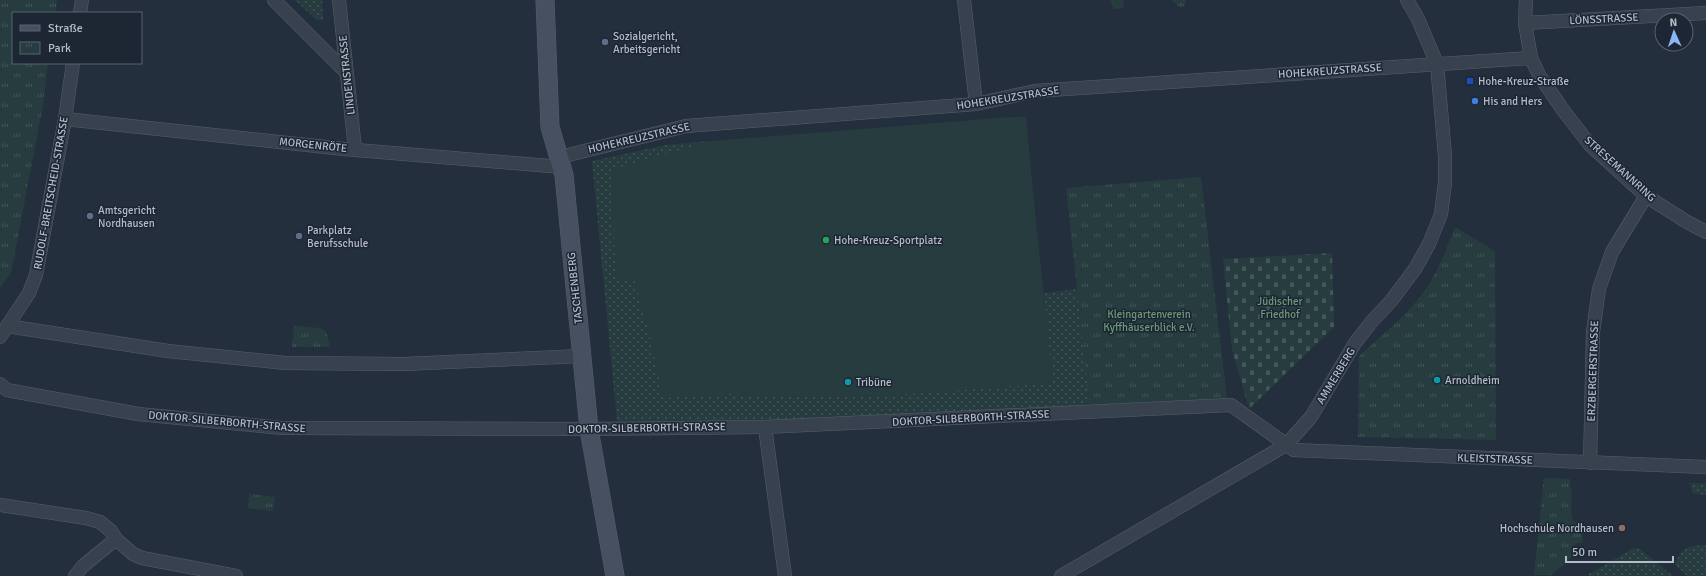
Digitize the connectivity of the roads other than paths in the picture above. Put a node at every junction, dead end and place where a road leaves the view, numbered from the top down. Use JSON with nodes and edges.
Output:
{"nodes":[{"id":1,"x":82,"y":0,"type":"edge"},
{"id":2,"x":274,"y":0,"type":"edge"},
{"id":3,"x":339,"y":0,"type":"edge"},
{"id":4,"x":545,"y":0,"type":"edge"},
{"id":5,"x":964,"y":0,"type":"edge"},
{"id":6,"x":1407,"y":0,"type":"edge"},
{"id":7,"x":1526,"y":0,"type":"edge"},
{"id":8,"x":80,"y":12,"type":"edge"},
{"id":9,"x":1706,"y":13,"type":"edge"},
{"id":10,"x":1525,"y":23,"type":"junction"},
{"id":11,"x":1531,"y":58,"type":"junction"},
{"id":12,"x":73,"y":64,"type":"edge"},
{"id":13,"x":1437,"y":64,"type":"junction"},
{"id":14,"x":346,"y":72,"type":"junction"},
{"id":15,"x":976,"y":104,"type":"junction"},
{"id":16,"x":65,"y":119,"type":"junction"},
{"id":17,"x":355,"y":149,"type":"junction"},
{"id":18,"x":561,"y":162,"type":"junction"},
{"id":19,"x":1646,"y":196,"type":"junction"},
{"id":20,"x":1706,"y":232,"type":"edge"},
{"id":21,"x":8,"y":326,"type":"junction"},
{"id":22,"x":0,"y":337,"type":"edge"},
{"id":23,"x":582,"y":356,"type":"junction"},
{"id":24,"x":0,"y":384,"type":"edge"},
{"id":25,"x":765,"y":427,"type":"junction"},
{"id":26,"x":589,"y":429,"type":"junction"},
{"id":27,"x":1286,"y":445,"type":"junction"},
{"id":28,"x":1590,"y":463,"type":"junction"},
{"id":29,"x":1706,"y":467,"type":"edge"},
{"id":30,"x":0,"y":505,"type":"edge"},
{"id":31,"x":116,"y":539,"type":"junction"},
{"id":32,"x":75,"y":576,"type":"edge"},
{"id":33,"x":236,"y":576,"type":"edge"},
{"id":34,"x":615,"y":576,"type":"edge"},
{"id":35,"x":785,"y":576,"type":"edge"},
{"id":36,"x":1061,"y":576,"type":"edge"}],
"edges":[{"from":1,"to":8,"type":"street"},
{"from":2,"to":14,"type":"street"},
{"from":3,"to":14,"type":"street","name":"LINDENSTRASSE"},
{"from":4,"to":18,"type":"main road","name":"TASCHENBERG"},
{"from":5,"to":15,"type":"street"},
{"from":6,"to":13,"type":"street","name":"AMMERBERG"},
{"from":7,"to":10,"type":"street","name":"STRESEMANNRING"},
{"from":9,"to":10,"type":"street","name":"LÖNSSTRASSE"},
{"from":10,"to":11,"type":"street","name":"STRESEMANNRING"},
{"from":11,"to":13,"type":"street","name":"HOHEKREUZSTRASSE"},
{"from":11,"to":19,"type":"street","name":"STRESEMANNRING"},
{"from":12,"to":16,"type":"street","name":"RUDOLF-BREITSCHEID-STRASSE"},
{"from":13,"to":15,"type":"street","name":"HOHEKREUZSTRASSE"},
{"from":13,"to":27,"type":"street","name":"AMMERBERG"},
{"from":14,"to":17,"type":"street","name":"LINDENSTRASSE"},
{"from":15,"to":18,"type":"street","name":"HOHEKREUZSTRASSE"},
{"from":16,"to":17,"type":"street","name":"MORGENRÖTE"},
{"from":16,"to":21,"type":"street","name":"RUDOLF-BREITSCHEID-STRASSE"},
{"from":17,"to":18,"type":"street","name":"MORGENRÖTE"},
{"from":18,"to":23,"type":"main road","name":"TASCHENBERG"},
{"from":19,"to":20,"type":"street","name":"STRESEMANNRING"},
{"from":19,"to":28,"type":"street","name":"ERZBERGERSTRASSE"},
{"from":21,"to":22,"type":"street","name":"RUDOLF-BREITSCHEID-STRASSE"},
{"from":21,"to":23,"type":"street"},
{"from":23,"to":26,"type":"main road","name":"TASCHENBERG"},
{"from":24,"to":26,"type":"street","name":"DOKTOR-SILBERBORTH-STRASSE"},
{"from":25,"to":26,"type":"street","name":"DOKTOR-SILBERBORTH-STRASSE"},
{"from":25,"to":27,"type":"street","name":"DOKTOR-SILBERBORTH-STRASSE"},
{"from":25,"to":35,"type":"street"},
{"from":26,"to":34,"type":"main road","name":"TASCHENBERG"},
{"from":27,"to":28,"type":"street","name":"KLEISTSTRASSE"},
{"from":27,"to":36,"type":"street","name":"AMMERBERG"},
{"from":28,"to":29,"type":"street","name":"KLEISTSTRASSE"},
{"from":30,"to":31,"type":"street"},
{"from":31,"to":32,"type":"street"},
{"from":31,"to":33,"type":"street"}]}
